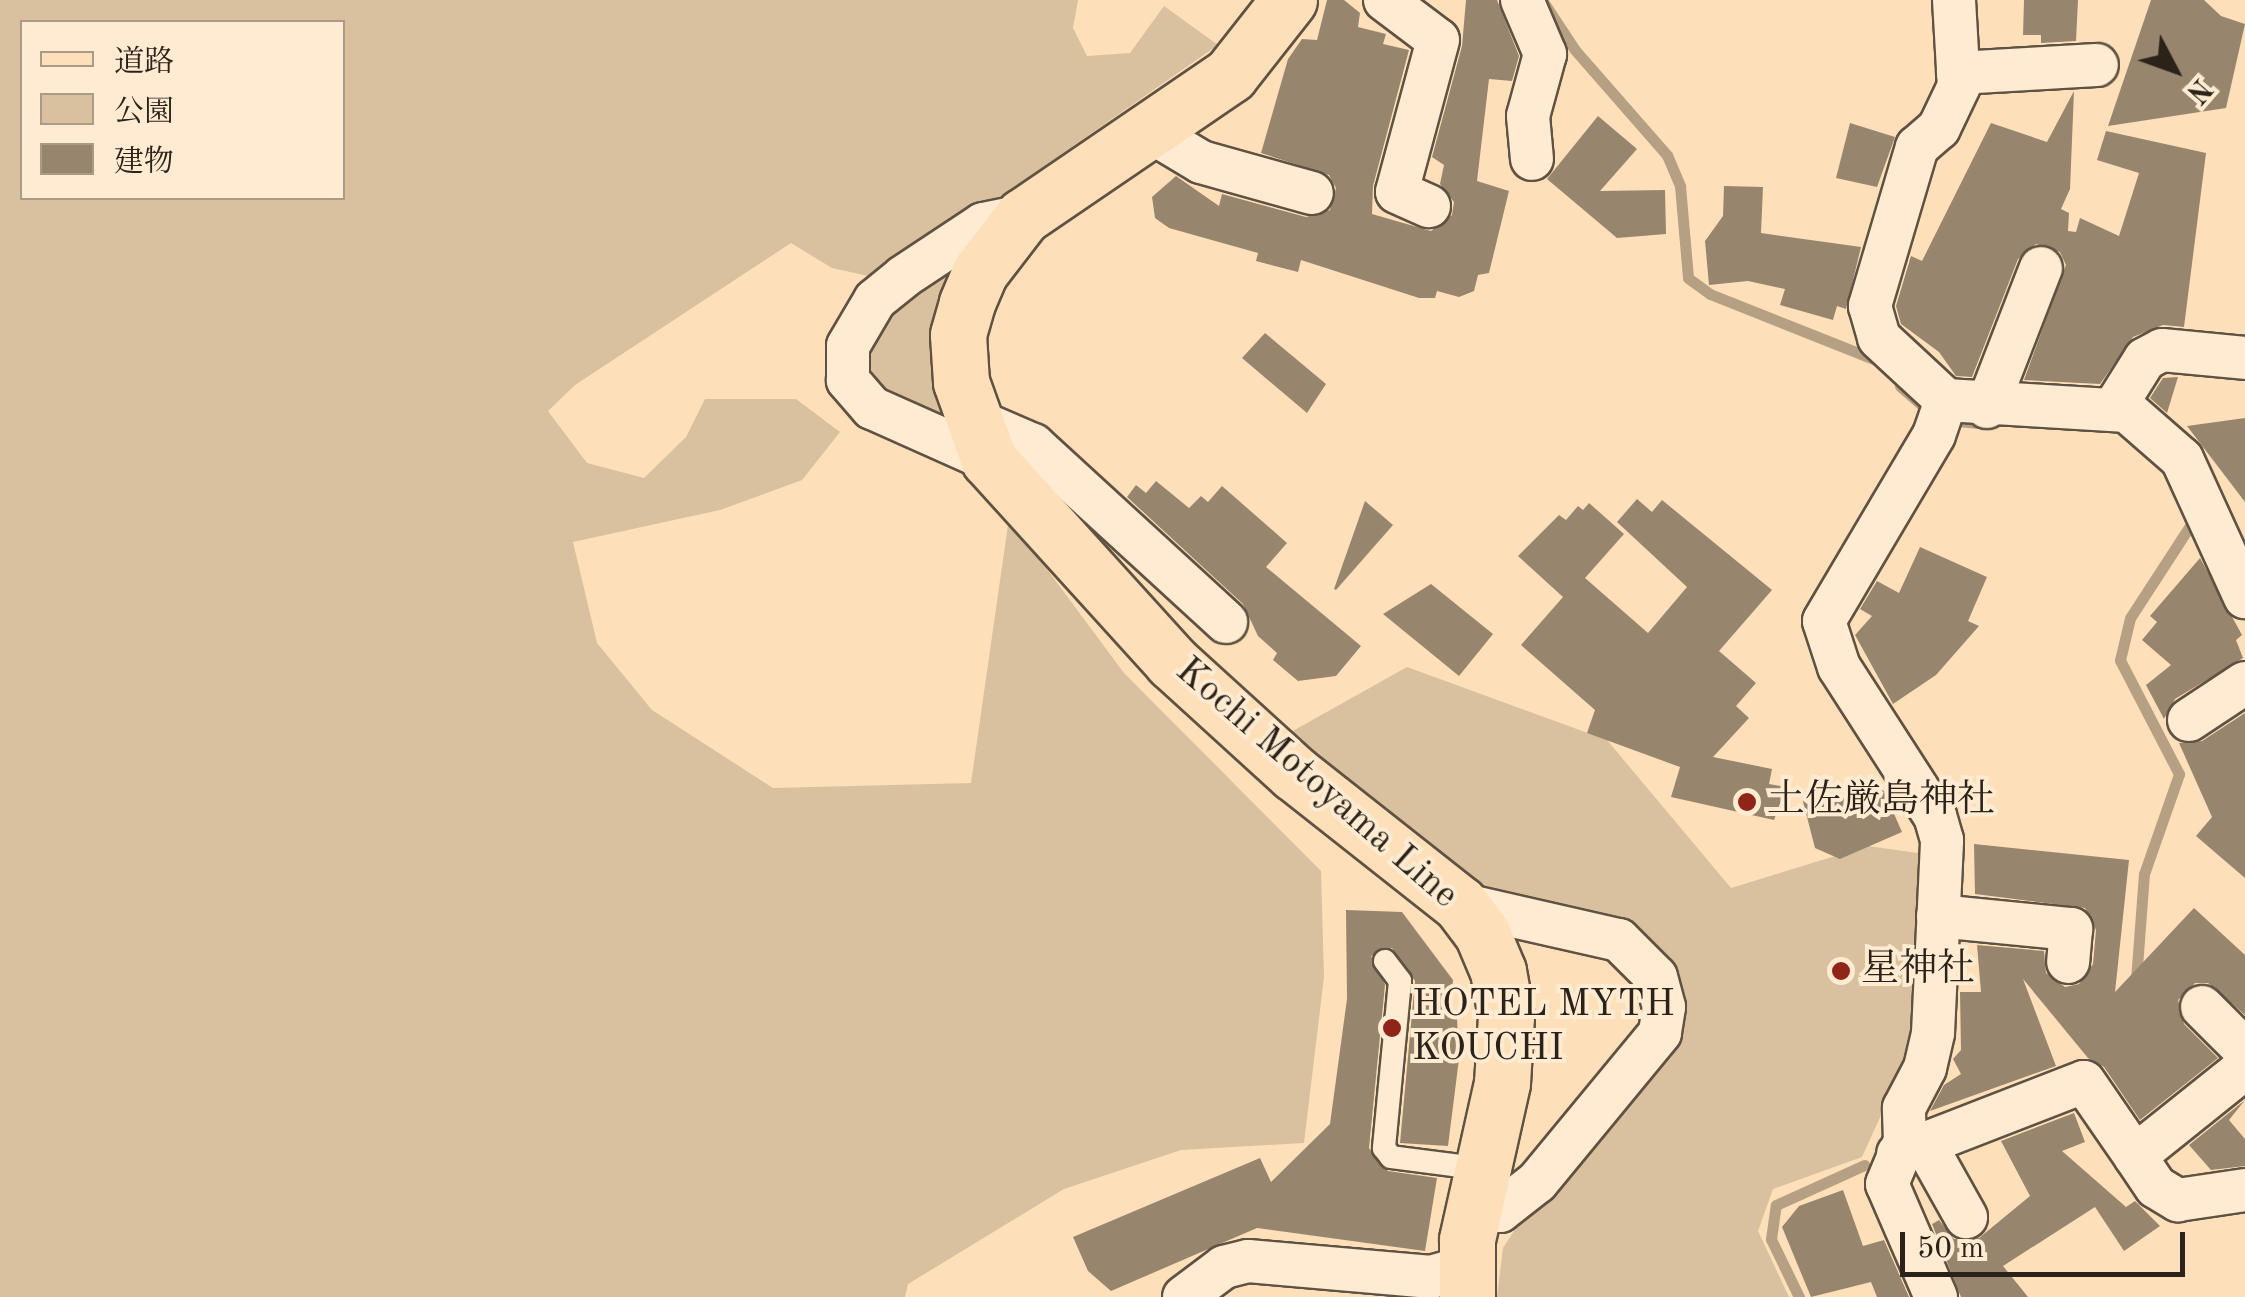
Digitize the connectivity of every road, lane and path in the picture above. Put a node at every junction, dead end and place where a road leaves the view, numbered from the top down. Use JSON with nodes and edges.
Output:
{"nodes":[{"id":1,"x":1289,"y":0,"type":"edge"},
{"id":2,"x":1385,"y":0,"type":"edge"},
{"id":3,"x":1522,"y":0,"type":"edge"},
{"id":4,"x":1954,"y":0,"type":"edge"},
{"id":5,"x":2097,"y":65,"type":"dead end"},
{"id":6,"x":1958,"y":73,"type":"junction"},
{"id":7,"x":1151,"y":132,"type":"junction"},
{"id":8,"x":1532,"y":159,"type":"dead end"},
{"id":9,"x":1312,"y":193,"type":"dead end"},
{"id":10,"x":1428,"y":206,"type":"dead end"},
{"id":11,"x":1023,"y":216,"type":"junction"},
{"id":12,"x":2041,"y":268,"type":"dead end"},
{"id":13,"x":2245,"y":358,"type":"edge"},
{"id":14,"x":2114,"y":410,"type":"junction"},
{"id":15,"x":1956,"y":414,"type":"junction"},
{"id":16,"x":981,"y":440,"type":"junction"},
{"id":17,"x":2245,"y":597,"type":"edge"},
{"id":18,"x":1226,"y":622,"type":"dead end"},
{"id":19,"x":2245,"y":683,"type":"edge"},
{"id":20,"x":2189,"y":720,"type":"dead end"},
{"id":21,"x":1460,"y":904,"type":"junction"},
{"id":22,"x":1938,"y":916,"type":"junction"},
{"id":23,"x":1386,"y":961,"type":"dead end"},
{"id":24,"x":2068,"y":962,"type":"dead end"},
{"id":25,"x":2202,"y":1007,"type":"dead end"},
{"id":26,"x":2245,"y":1050,"type":"edge"},
{"id":27,"x":2245,"y":1068,"type":"edge"},
{"id":28,"x":1911,"y":1149,"type":"junction"},
{"id":29,"x":2134,"y":1156,"type":"junction"},
{"id":30,"x":1479,"y":1188,"type":"junction"},
{"id":31,"x":2245,"y":1190,"type":"edge"},
{"id":32,"x":1966,"y":1217,"type":"dead end"},
{"id":33,"x":1468,"y":1281,"type":"edge"},
{"id":34,"x":1184,"y":1297,"type":"edge"},
{"id":35,"x":1936,"y":1297,"type":"edge"}],
"edges":[{"from":1,"to":7,"type":"main road","name":"Kochi Motoyama Line"},
{"from":2,"to":10,"type":"street"},
{"from":3,"to":8,"type":"street"},
{"from":4,"to":6,"type":"street"},
{"from":5,"to":6,"type":"street"},
{"from":6,"to":15,"type":"street"},
{"from":7,"to":9,"type":"street"},
{"from":7,"to":11,"type":"main road","name":"Kochi Motoyama Line"},
{"from":11,"to":16,"type":"main road","name":"Kochi Motoyama Line"},
{"from":11,"to":16,"type":"street"},
{"from":12,"to":15,"type":"street"},
{"from":13,"to":14,"type":"street"},
{"from":14,"to":15,"type":"street"},
{"from":14,"to":17,"type":"street"},
{"from":15,"to":22,"type":"street"},
{"from":16,"to":18,"type":"street"},
{"from":16,"to":21,"type":"main road","name":"Kochi Motoyama Line"},
{"from":19,"to":20,"type":"street"},
{"from":21,"to":30,"type":"main road","name":"Kochi Motoyama Line"},
{"from":21,"to":30,"type":"street"},
{"from":22,"to":24,"type":"street"},
{"from":22,"to":28,"type":"street"},
{"from":23,"to":30,"type":"lane"},
{"from":25,"to":26,"type":"street"},
{"from":27,"to":29,"type":"street"},
{"from":28,"to":29,"type":"street"},
{"from":28,"to":32,"type":"street"},
{"from":28,"to":35,"type":"street"},
{"from":29,"to":31,"type":"street"},
{"from":30,"to":33,"type":"main road","name":"Kochi Motoyama Line"},
{"from":33,"to":34,"type":"street"}]}
